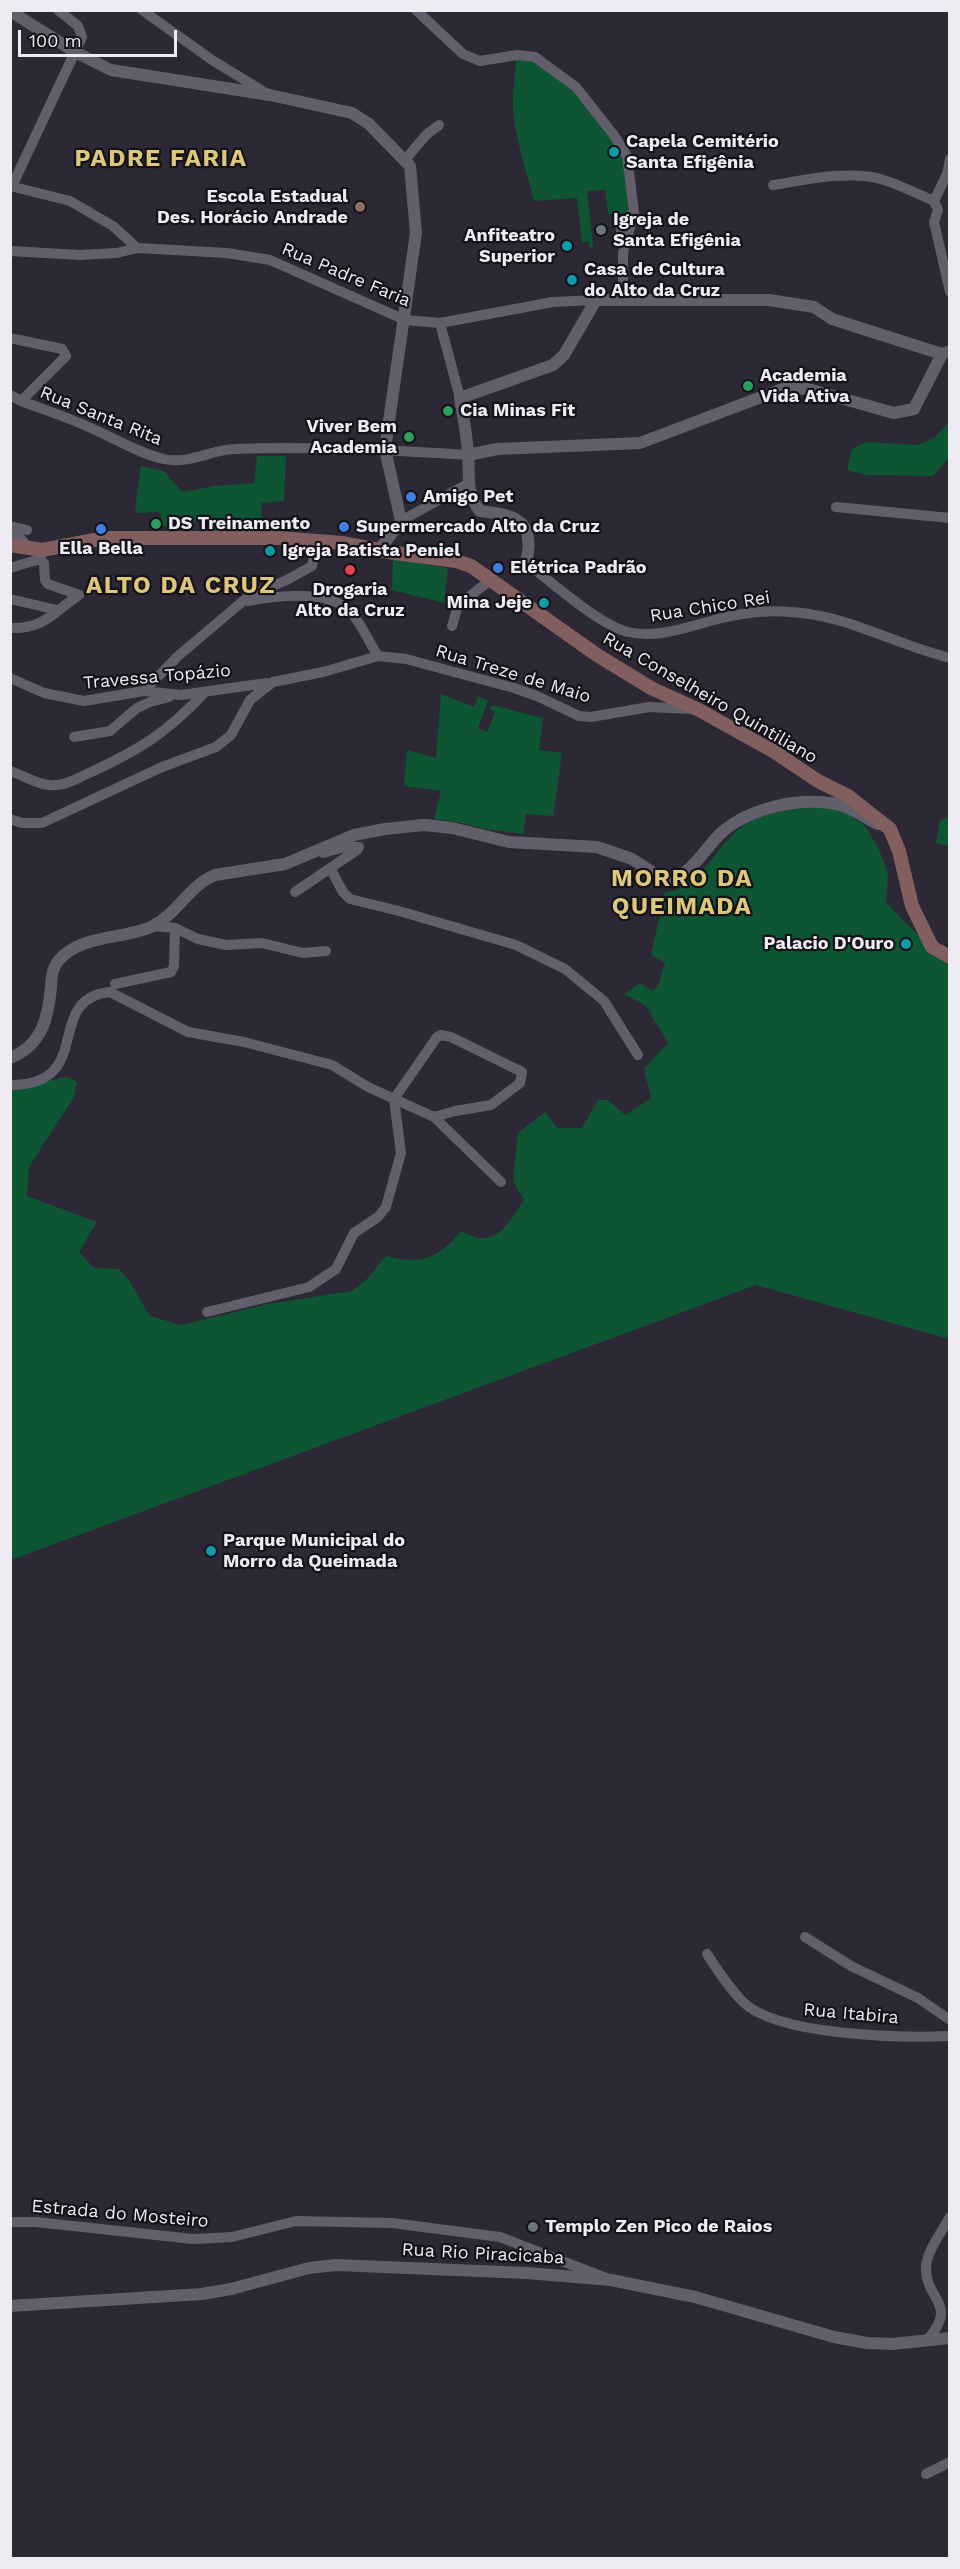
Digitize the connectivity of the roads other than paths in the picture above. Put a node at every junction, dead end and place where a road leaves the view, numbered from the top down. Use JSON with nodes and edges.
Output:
{"nodes":[{"id":1,"x":142,"y":10,"type":"edge"},
{"id":2,"x":416,"y":10,"type":"edge"},
{"id":3,"x":10,"y":11,"type":"edge"},
{"id":4,"x":60,"y":11,"type":"edge"},
{"id":5,"x":75,"y":52,"type":"junction"},
{"id":6,"x":270,"y":95,"type":"junction"},
{"id":7,"x":439,"y":125,"type":"dead end"},
{"id":8,"x":950,"y":159,"type":"edge"},
{"id":9,"x":405,"y":160,"type":"junction"},
{"id":10,"x":773,"y":185,"type":"dead end"},
{"id":11,"x":11,"y":186,"type":"edge"},
{"id":12,"x":934,"y":201,"type":"junction"},
{"id":13,"x":137,"y":248,"type":"junction"},
{"id":14,"x":12,"y":252,"type":"edge"},
{"id":15,"x":10,"y":264,"type":"edge"},
{"id":16,"x":950,"y":292,"type":"edge"},
{"id":17,"x":623,"y":299,"type":"junction"},
{"id":18,"x":596,"y":300,"type":"junction"},
{"id":19,"x":405,"y":320,"type":"junction"},
{"id":20,"x":440,"y":323,"type":"junction"},
{"id":21,"x":10,"y":338,"type":"edge"},
{"id":22,"x":946,"y":352,"type":"edge"},
{"id":23,"x":10,"y":395,"type":"edge"},
{"id":24,"x":460,"y":398,"type":"junction"},
{"id":25,"x":21,"y":401,"type":"junction"},
{"id":26,"x":385,"y":449,"type":"junction"},
{"id":27,"x":468,"y":454,"type":"junction"},
{"id":28,"x":467,"y":484,"type":"junction"},
{"id":29,"x":836,"y":507,"type":"dead end"},
{"id":30,"x":950,"y":518,"type":"edge"},
{"id":31,"x":401,"y":521,"type":"junction"},
{"id":32,"x":10,"y":526,"type":"edge"},
{"id":33,"x":27,"y":530,"type":"dead end"},
{"id":34,"x":10,"y":535,"type":"edge"},
{"id":35,"x":317,"y":541,"type":"junction"},
{"id":36,"x":10,"y":544,"type":"edge"},
{"id":37,"x":379,"y":550,"type":"junction"},
{"id":38,"x":37,"y":552,"type":"junction"},
{"id":39,"x":526,"y":562,"type":"joint"},
{"id":40,"x":10,"y":568,"type":"edge"},
{"id":41,"x":492,"y":579,"type":"junction"},
{"id":42,"x":10,"y":599,"type":"edge"},
{"id":43,"x":245,"y":601,"type":"junction"},
{"id":44,"x":57,"y":610,"type":"junction"},
{"id":45,"x":452,"y":626,"type":"dead end"},
{"id":46,"x":10,"y":628,"type":"edge"},
{"id":47,"x":378,"y":656,"type":"junction"},
{"id":48,"x":950,"y":658,"type":"edge"},
{"id":49,"x":10,"y":678,"type":"edge"},
{"id":50,"x":273,"y":682,"type":"junction"},
{"id":51,"x":144,"y":691,"type":"junction"},
{"id":52,"x":205,"y":692,"type":"junction"},
{"id":53,"x":181,"y":695,"type":"junction"},
{"id":54,"x":699,"y":710,"type":"junction"},
{"id":55,"x":74,"y":737,"type":"dead end"},
{"id":56,"x":10,"y":771,"type":"edge"},
{"id":57,"x":10,"y":819,"type":"edge"},
{"id":58,"x":890,"y":829,"type":"junction"},
{"id":59,"x":296,"y":861,"type":"junction"},
{"id":60,"x":330,"y":868,"type":"junction"},
{"id":61,"x":295,"y":892,"type":"dead end"},
{"id":62,"x":153,"y":926,"type":"junction"},
{"id":63,"x":175,"y":928,"type":"junction"},
{"id":64,"x":326,"y":951,"type":"dead end"},
{"id":65,"x":950,"y":957,"type":"edge"},
{"id":66,"x":115,"y":984,"type":"dead end"},
{"id":67,"x":638,"y":1055,"type":"dead end"},
{"id":68,"x":10,"y":1058,"type":"edge"},
{"id":69,"x":10,"y":1085,"type":"edge"},
{"id":70,"x":394,"y":1099,"type":"junction"},
{"id":71,"x":434,"y":1118,"type":"junction"},
{"id":72,"x":501,"y":1182,"type":"dead end"},
{"id":73,"x":207,"y":1312,"type":"dead end"},
{"id":74,"x":805,"y":1937,"type":"dead end"},
{"id":75,"x":707,"y":1954,"type":"dead end"},
{"id":76,"x":950,"y":2020,"type":"edge"},
{"id":77,"x":950,"y":2036,"type":"edge"},
{"id":78,"x":950,"y":2217,"type":"edge"},
{"id":79,"x":10,"y":2222,"type":"edge"},
{"id":80,"x":611,"y":2280,"type":"junction"},
{"id":81,"x":10,"y":2306,"type":"edge"},
{"id":82,"x":950,"y":2337,"type":"edge"},
{"id":83,"x":928,"y":2339,"type":"junction"},
{"id":84,"x":950,"y":2462,"type":"edge"},
{"id":85,"x":926,"y":2474,"type":"dead end"}],
"edges":[{"from":1,"to":6,"type":"street"},
{"from":2,"to":17,"type":"street"},
{"from":3,"to":5,"type":"street"},
{"from":4,"to":5,"type":"street"},
{"from":5,"to":6,"type":"street"},
{"from":5,"to":11,"type":"street"},
{"from":6,"to":9,"type":"street"},
{"from":7,"to":9,"type":"street"},
{"from":8,"to":12,"type":"street"},
{"from":9,"to":19,"type":"street"},
{"from":10,"to":12,"type":"street"},
{"from":11,"to":13,"type":"street"},
{"from":12,"to":16,"type":"street"},
{"from":13,"to":14,"type":"street","name":"Rua Padre Faria"},
{"from":13,"to":19,"type":"street","name":"Rua Padre Faria"},
{"from":14,"to":15,"type":"street"},
{"from":17,"to":18,"type":"street"},
{"from":17,"to":22,"type":"street"},
{"from":18,"to":20,"type":"street","name":"Rua Padre Faria"},
{"from":18,"to":24,"type":"street"},
{"from":19,"to":20,"type":"street","name":"Rua Padre Faria"},
{"from":19,"to":26,"type":"street"},
{"from":20,"to":24,"type":"street"},
{"from":21,"to":25,"type":"street"},
{"from":22,"to":27,"type":"street"},
{"from":23,"to":25,"type":"street","name":"Rua Santa Rita"},
{"from":24,"to":27,"type":"street"},
{"from":25,"to":26,"type":"street","name":"Rua Santa Rita"},
{"from":26,"to":27,"type":"street","name":"Rua Santa Rita"},
{"from":26,"to":31,"type":"street"},
{"from":27,"to":28,"type":"street"},
{"from":28,"to":31,"type":"street"},
{"from":28,"to":39,"type":"street"},
{"from":29,"to":30,"type":"street"},
{"from":31,"to":37,"type":"street"},
{"from":32,"to":33,"type":"street"},
{"from":34,"to":38,"type":"street"},
{"from":35,"to":37,"type":"main road","name":"Rua Conselheiro Quintiliano"},
{"from":35,"to":38,"type":"main road","name":"Rua Conselheiro Quintiliano"},
{"from":35,"to":43,"type":"street"},
{"from":36,"to":38,"type":"main road"},
{"from":37,"to":41,"type":"main road","name":"Rua Conselheiro Quintiliano"},
{"from":38,"to":40,"type":"street"},
{"from":38,"to":44,"type":"street"},
{"from":39,"to":48,"type":"street","name":"Rua Chico Rei"},
{"from":41,"to":45,"type":"street"},
{"from":41,"to":54,"type":"main road","name":"Rua Conselheiro Quintiliano"},
{"from":42,"to":44,"type":"street"},
{"from":43,"to":47,"type":"street"},
{"from":43,"to":51,"type":"street"},
{"from":44,"to":46,"type":"street"},
{"from":47,"to":50,"type":"street","name":"Rua Treze de Maio"},
{"from":47,"to":54,"type":"street","name":"Rua Treze de Maio"},
{"from":49,"to":51,"type":"street","name":"Travessa Topázio"},
{"from":50,"to":52,"type":"street","name":"Travessa Topázio"},
{"from":50,"to":57,"type":"street","name":"Rua Treze de Maio"},
{"from":51,"to":53,"type":"street","name":"Travessa Topázio"},
{"from":52,"to":53,"type":"street","name":"Travessa Topázio"},
{"from":52,"to":56,"type":"street"},
{"from":53,"to":55,"type":"street"},
{"from":54,"to":58,"type":"main road","name":"Rua Conselheiro Quintiliano"},
{"from":58,"to":59,"type":"street"},
{"from":58,"to":65,"type":"main road"},
{"from":59,"to":60,"type":"street"},
{"from":59,"to":62,"type":"street"},
{"from":60,"to":61,"type":"street"},
{"from":60,"to":67,"type":"street"},
{"from":62,"to":63,"type":"street"},
{"from":62,"to":68,"type":"street"},
{"from":63,"to":64,"type":"street"},
{"from":63,"to":66,"type":"street"},
{"from":69,"to":70,"type":"street"},
{"from":70,"to":71,"type":"street"},
{"from":70,"to":71,"type":"street"},
{"from":70,"to":73,"type":"street"},
{"from":71,"to":72,"type":"street"},
{"from":74,"to":76,"type":"street"},
{"from":75,"to":77,"type":"street","name":"Rua Itabira"},
{"from":78,"to":83,"type":"street"},
{"from":79,"to":80,"type":"street","name":"Estrada do Mosteiro"},
{"from":80,"to":81,"type":"street","name":"Rua Rio Piracicaba"},
{"from":80,"to":83,"type":"street","name":"Rua Rio Piracicaba"},
{"from":82,"to":83,"type":"street","name":"Rua Rio Piracicaba"},
{"from":84,"to":85,"type":"street"}]}
